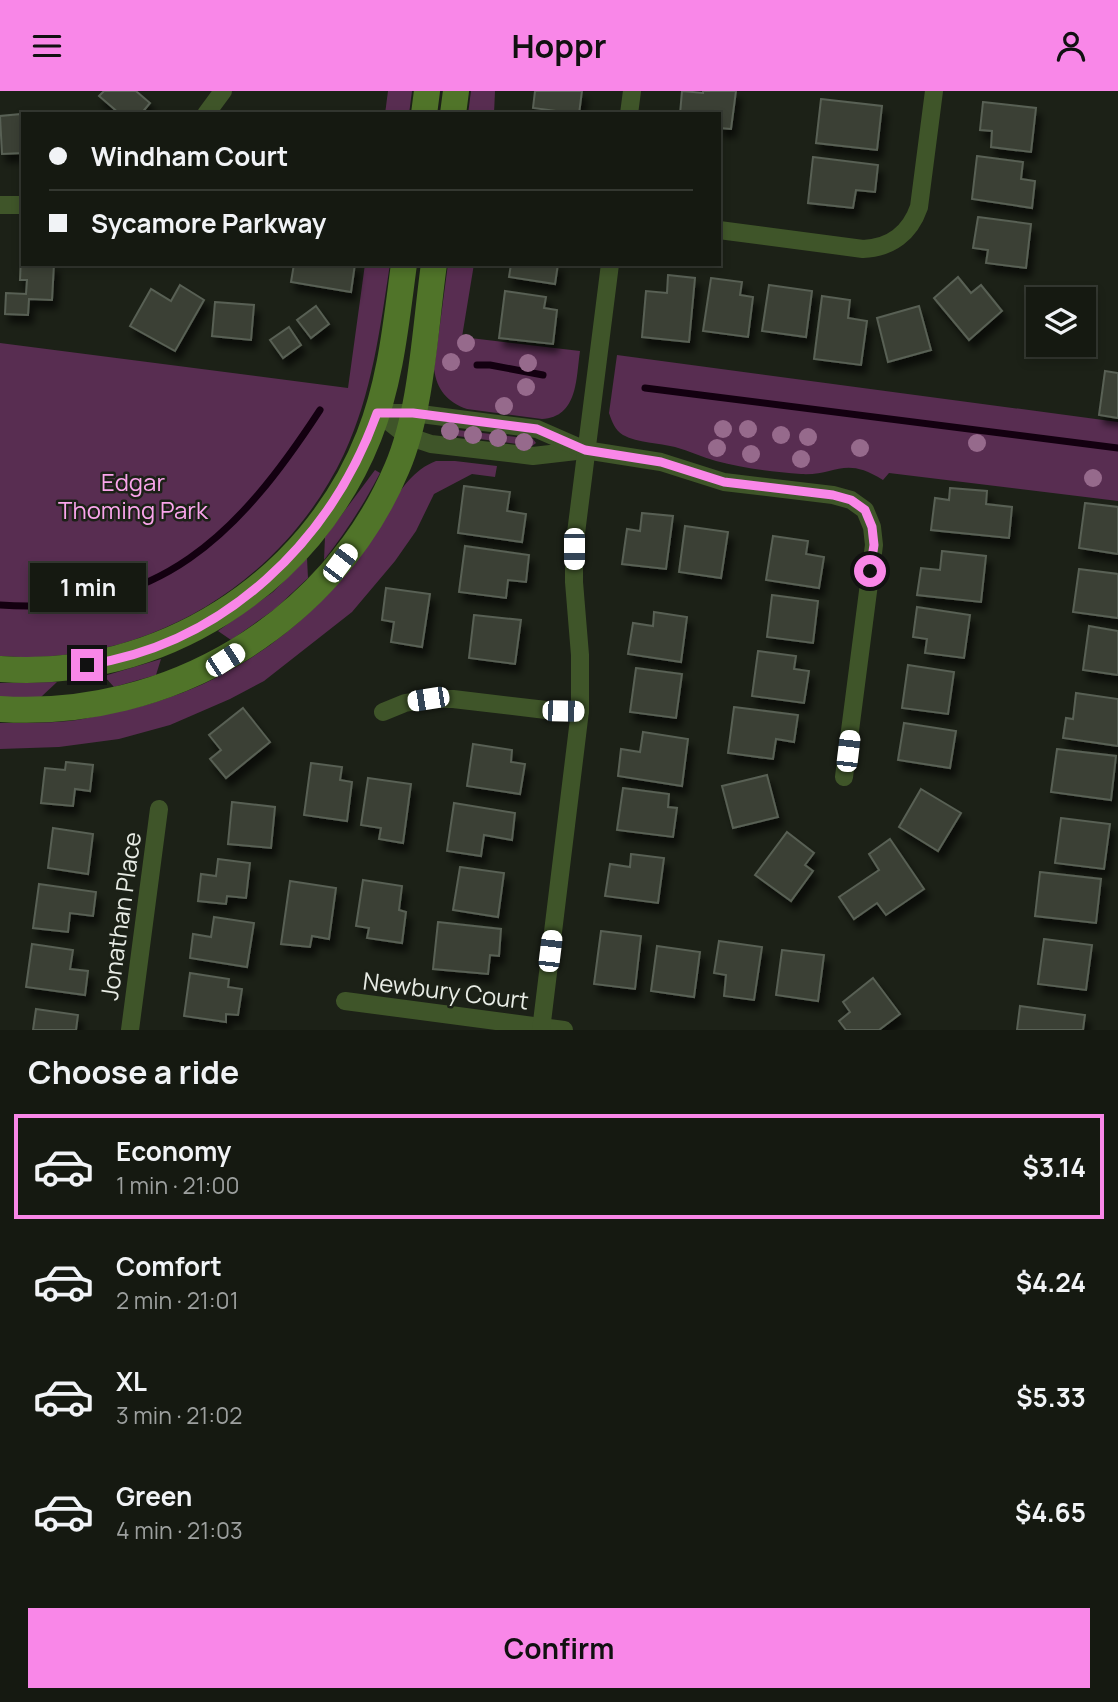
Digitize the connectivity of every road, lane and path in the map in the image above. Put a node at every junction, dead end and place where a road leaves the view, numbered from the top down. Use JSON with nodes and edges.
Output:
{"nodes":[{"id":1,"x":223,"y":91,"type":"edge"},
{"id":2,"x":427,"y":91,"type":"edge"},
{"id":3,"x":456,"y":91,"type":"edge"},
{"id":4,"x":632,"y":91,"type":"edge"},
{"id":5,"x":934,"y":91,"type":"edge"},
{"id":6,"x":207,"y":112,"type":"edge"},
{"id":7,"x":424,"y":112,"type":"edge"},
{"id":8,"x":453,"y":112,"type":"edge"},
{"id":9,"x":629,"y":112,"type":"edge"},
{"id":10,"x":0,"y":205,"type":"edge"},
{"id":11,"x":21,"y":205,"type":"edge"},
{"id":12,"x":721,"y":230,"type":"edge"},
{"id":13,"x":404,"y":266,"type":"edge"},
{"id":14,"x":434,"y":266,"type":"edge"},
{"id":15,"x":610,"y":266,"type":"edge"},
{"id":16,"x":377,"y":413,"type":"junction"},
{"id":17,"x":410,"y":424,"type":"junction"},
{"id":18,"x":585,"y":450,"type":"junction"},
{"id":19,"x":0,"y":669,"type":"edge"},
{"id":20,"x":0,"y":709,"type":"edge"},
{"id":21,"x":580,"y":711,"type":"junction"},
{"id":22,"x":383,"y":712,"type":"dead end"},
{"id":23,"x":844,"y":777,"type":"dead end"},
{"id":24,"x":159,"y":809,"type":"dead end"},
{"id":25,"x":345,"y":1001,"type":"dead end"},
{"id":26,"x":541,"y":1029,"type":"edge"},
{"id":27,"x":130,"y":1030,"type":"edge"},
{"id":28,"x":564,"y":1030,"type":"edge"}],
"edges":[{"from":1,"to":6,"type":"street"},
{"from":2,"to":7,"type":"main road"},
{"from":3,"to":8,"type":"main road"},
{"from":4,"to":9,"type":"street"},
{"from":5,"to":12,"type":"street"},
{"from":10,"to":11,"type":"street"},
{"from":13,"to":16,"type":"main road"},
{"from":14,"to":17,"type":"main road"},
{"from":15,"to":18,"type":"street"},
{"from":16,"to":17,"type":"street"},
{"from":16,"to":19,"type":"main road"},
{"from":17,"to":18,"type":"street"},
{"from":17,"to":18,"type":"street"},
{"from":17,"to":20,"type":"main road"},
{"from":18,"to":21,"type":"street"},
{"from":18,"to":23,"type":"street"},
{"from":21,"to":22,"type":"street"},
{"from":21,"to":26,"type":"street"},
{"from":24,"to":27,"type":"street","name":"Jonathan Place"},
{"from":25,"to":26,"type":"street","name":"Newbury Court"},
{"from":26,"to":28,"type":"street","name":"Newbury Court"}]}
